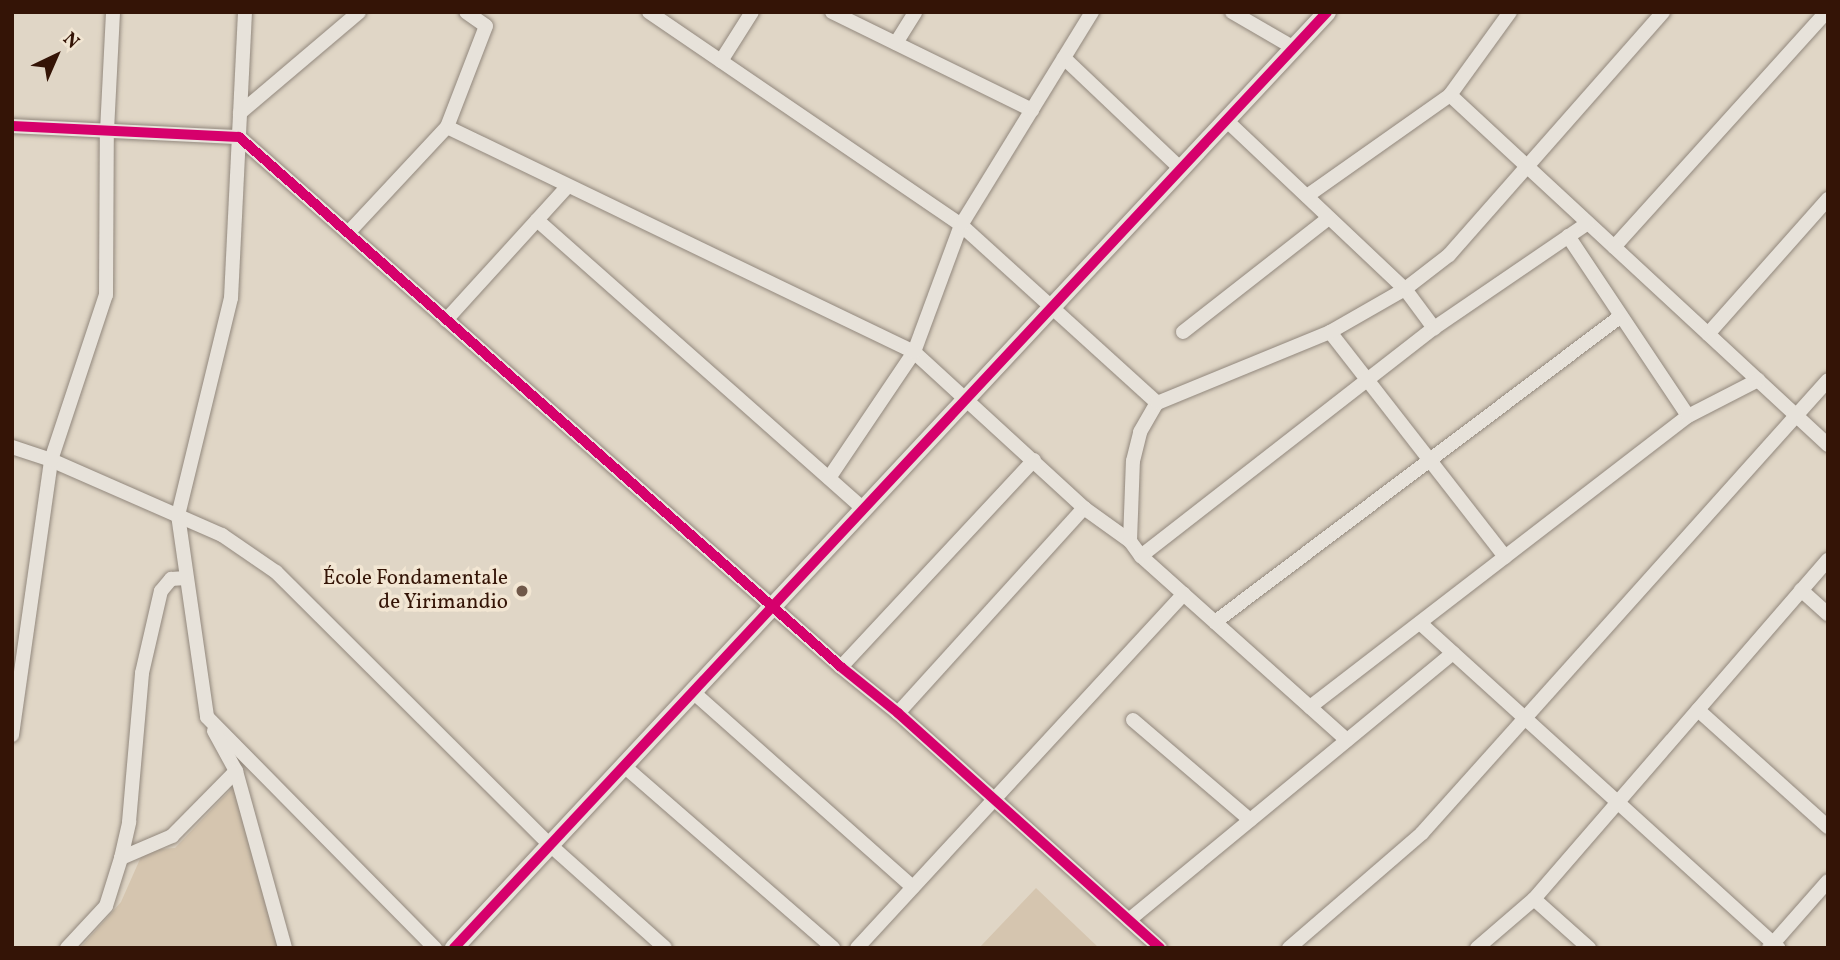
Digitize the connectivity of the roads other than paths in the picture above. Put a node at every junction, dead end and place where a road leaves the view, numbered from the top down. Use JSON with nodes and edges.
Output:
{"nodes":[{"id":1,"x":113,"y":12,"type":"edge"},
{"id":2,"x":245,"y":12,"type":"edge"},
{"id":3,"x":359,"y":12,"type":"edge"},
{"id":4,"x":466,"y":12,"type":"edge"},
{"id":5,"x":649,"y":12,"type":"edge"},
{"id":6,"x":752,"y":12,"type":"edge"},
{"id":7,"x":832,"y":12,"type":"edge"},
{"id":8,"x":915,"y":12,"type":"edge"},
{"id":9,"x":1092,"y":12,"type":"edge"},
{"id":10,"x":1233,"y":12,"type":"edge"},
{"id":11,"x":1327,"y":12,"type":"edge"},
{"id":12,"x":1510,"y":12,"type":"edge"},
{"id":13,"x":1663,"y":12,"type":"edge"},
{"id":14,"x":1826,"y":12,"type":"edge"},
{"id":15,"x":896,"y":43,"type":"junction"},
{"id":16,"x":1294,"y":48,"type":"junction"},
{"id":17,"x":1064,"y":58,"type":"junction"},
{"id":18,"x":721,"y":61,"type":"junction"},
{"id":19,"x":1450,"y":95,"type":"junction"},
{"id":20,"x":1032,"y":110,"type":"junction"},
{"id":21,"x":240,"y":113,"type":"junction"},
{"id":22,"x":1226,"y":120,"type":"junction"},
{"id":23,"x":12,"y":126,"type":"edge"},
{"id":24,"x":447,"y":127,"type":"junction"},
{"id":25,"x":107,"y":131,"type":"junction"},
{"id":26,"x":239,"y":137,"type":"junction"},
{"id":27,"x":1528,"y":168,"type":"junction"},
{"id":28,"x":1181,"y":169,"type":"junction"},
{"id":29,"x":568,"y":186,"type":"junction"},
{"id":30,"x":1307,"y":196,"type":"junction"},
{"id":31,"x":1828,"y":199,"type":"edge"},
{"id":32,"x":1329,"y":218,"type":"junction"},
{"id":33,"x":537,"y":220,"type":"junction"},
{"id":34,"x":1588,"y":223,"type":"junction"},
{"id":35,"x":961,"y":225,"type":"junction"},
{"id":36,"x":348,"y":233,"type":"junction"},
{"id":37,"x":1568,"y":236,"type":"junction"},
{"id":38,"x":1614,"y":247,"type":"junction"},
{"id":39,"x":1405,"y":289,"type":"junction"},
{"id":40,"x":1050,"y":309,"type":"junction"},
{"id":41,"x":1621,"y":316,"type":"junction"},
{"id":42,"x":446,"y":320,"type":"junction"},
{"id":43,"x":1434,"y":328,"type":"junction"},
{"id":44,"x":1183,"y":332,"type":"dead end"},
{"id":45,"x":1330,"y":332,"type":"junction"},
{"id":46,"x":1707,"y":334,"type":"junction"},
{"id":47,"x":915,"y":352,"type":"junction"},
{"id":48,"x":1367,"y":379,"type":"junction"},
{"id":49,"x":1758,"y":380,"type":"junction"},
{"id":50,"x":1828,"y":380,"type":"edge"},
{"id":51,"x":967,"y":399,"type":"junction"},
{"id":52,"x":1157,"y":403,"type":"junction"},
{"id":53,"x":1796,"y":415,"type":"junction"},
{"id":54,"x":1688,"y":416,"type":"junction"},
{"id":55,"x":1828,"y":445,"type":"edge"},
{"id":56,"x":12,"y":447,"type":"edge"},
{"id":57,"x":51,"y":460,"type":"junction"},
{"id":58,"x":1034,"y":460,"type":"junction"},
{"id":59,"x":1430,"y":460,"type":"junction"},
{"id":60,"x":829,"y":478,"type":"junction"},
{"id":61,"x":1084,"y":508,"type":"junction"},
{"id":62,"x":864,"y":509,"type":"junction"},
{"id":63,"x":178,"y":515,"type":"junction"},
{"id":64,"x":1130,"y":541,"type":"junction"},
{"id":65,"x":1141,"y":556,"type":"junction"},
{"id":66,"x":1505,"y":557,"type":"junction"},
{"id":67,"x":1828,"y":559,"type":"edge"},
{"id":68,"x":186,"y":578,"type":"junction"},
{"id":69,"x":1801,"y":590,"type":"junction"},
{"id":70,"x":1184,"y":594,"type":"junction"},
{"id":71,"x":772,"y":607,"type":"junction"},
{"id":72,"x":1828,"y":614,"type":"edge"},
{"id":73,"x":1216,"y":622,"type":"junction"},
{"id":74,"x":1420,"y":623,"type":"junction"},
{"id":75,"x":1453,"y":653,"type":"junction"},
{"id":76,"x":841,"y":667,"type":"junction"},
{"id":77,"x":693,"y":692,"type":"junction"},
{"id":78,"x":1311,"y":707,"type":"junction"},
{"id":79,"x":1698,"y":710,"type":"junction"},
{"id":80,"x":898,"y":713,"type":"junction"},
{"id":81,"x":206,"y":717,"type":"junction"},
{"id":82,"x":1525,"y":719,"type":"junction"},
{"id":83,"x":1133,"y":720,"type":"dead end"},
{"id":84,"x":12,"y":735,"type":"edge"},
{"id":85,"x":1347,"y":740,"type":"junction"},
{"id":86,"x":624,"y":766,"type":"junction"},
{"id":87,"x":236,"y":771,"type":"junction"},
{"id":88,"x":993,"y":801,"type":"junction"},
{"id":89,"x":1618,"y":802,"type":"junction"},
{"id":90,"x":1250,"y":820,"type":"junction"},
{"id":91,"x":1828,"y":827,"type":"edge"},
{"id":92,"x":550,"y":845,"type":"junction"},
{"id":93,"x":121,"y":858,"type":"junction"},
{"id":94,"x":1828,"y":881,"type":"edge"},
{"id":95,"x":913,"y":887,"type":"junction"},
{"id":96,"x":1534,"y":899,"type":"junction"},
{"id":97,"x":1129,"y":920,"type":"junction"},
{"id":98,"x":1773,"y":946,"type":"edge"},
{"id":99,"x":69,"y":947,"type":"edge"},
{"id":100,"x":285,"y":948,"type":"edge"},
{"id":101,"x":435,"y":948,"type":"edge"},
{"id":102,"x":455,"y":948,"type":"edge"},
{"id":103,"x":665,"y":948,"type":"edge"},
{"id":104,"x":833,"y":948,"type":"edge"},
{"id":105,"x":857,"y":948,"type":"edge"},
{"id":106,"x":1160,"y":948,"type":"edge"},
{"id":107,"x":1289,"y":948,"type":"edge"},
{"id":108,"x":1476,"y":948,"type":"edge"},
{"id":109,"x":1589,"y":948,"type":"edge"}],
"edges":[{"from":1,"to":25,"type":"street"},
{"from":2,"to":21,"type":"street"},
{"from":3,"to":21,"type":"street"},
{"from":4,"to":24,"type":"street"},
{"from":5,"to":18,"type":"street"},
{"from":6,"to":18,"type":"street"},
{"from":7,"to":15,"type":"street"},
{"from":8,"to":15,"type":"street"},
{"from":9,"to":17,"type":"street"},
{"from":10,"to":16,"type":"street"},
{"from":11,"to":16,"type":"street"},
{"from":12,"to":19,"type":"street"},
{"from":13,"to":27,"type":"street"},
{"from":14,"to":38,"type":"street"},
{"from":15,"to":20,"type":"street"},
{"from":16,"to":22,"type":"street"},
{"from":17,"to":20,"type":"street"},
{"from":17,"to":28,"type":"street"},
{"from":18,"to":35,"type":"street"},
{"from":19,"to":27,"type":"street"},
{"from":19,"to":30,"type":"street"},
{"from":20,"to":35,"type":"street"},
{"from":21,"to":26,"type":"street"},
{"from":22,"to":28,"type":"street"},
{"from":22,"to":30,"type":"street"},
{"from":23,"to":25,"type":"street"},
{"from":24,"to":29,"type":"street"},
{"from":24,"to":36,"type":"street"},
{"from":25,"to":26,"type":"street"},
{"from":25,"to":57,"type":"street"},
{"from":26,"to":36,"type":"street"},
{"from":26,"to":63,"type":"street"},
{"from":27,"to":34,"type":"street"},
{"from":27,"to":39,"type":"street"},
{"from":28,"to":40,"type":"street"},
{"from":29,"to":33,"type":"street"},
{"from":29,"to":47,"type":"street"},
{"from":30,"to":32,"type":"street"},
{"from":31,"to":46,"type":"street"},
{"from":32,"to":39,"type":"street"},
{"from":32,"to":44,"type":"street"},
{"from":33,"to":42,"type":"street"},
{"from":33,"to":60,"type":"street"},
{"from":34,"to":37,"type":"street"},
{"from":34,"to":38,"type":"street"},
{"from":35,"to":40,"type":"street"},
{"from":35,"to":47,"type":"street"},
{"from":36,"to":42,"type":"street"},
{"from":37,"to":41,"type":"street"},
{"from":37,"to":43,"type":"street"},
{"from":38,"to":46,"type":"street"},
{"from":39,"to":43,"type":"street"},
{"from":39,"to":45,"type":"street"},
{"from":40,"to":51,"type":"street"},
{"from":40,"to":52,"type":"street"},
{"from":41,"to":54,"type":"street"},
{"from":41,"to":59,"type":"street"},
{"from":42,"to":71,"type":"street"},
{"from":43,"to":48,"type":"street"},
{"from":45,"to":48,"type":"street"},
{"from":45,"to":52,"type":"street"},
{"from":46,"to":49,"type":"street"},
{"from":47,"to":51,"type":"street"},
{"from":47,"to":60,"type":"street"},
{"from":48,"to":59,"type":"street"},
{"from":48,"to":65,"type":"street"},
{"from":49,"to":53,"type":"street"},
{"from":49,"to":54,"type":"street"},
{"from":50,"to":53,"type":"street"},
{"from":51,"to":58,"type":"street"},
{"from":51,"to":62,"type":"street"},
{"from":52,"to":64,"type":"street"},
{"from":53,"to":55,"type":"street"},
{"from":53,"to":82,"type":"street"},
{"from":54,"to":66,"type":"street"},
{"from":56,"to":57,"type":"street"},
{"from":57,"to":63,"type":"street"},
{"from":57,"to":84,"type":"street"},
{"from":58,"to":61,"type":"street"},
{"from":58,"to":76,"type":"street"},
{"from":59,"to":66,"type":"street"},
{"from":59,"to":73,"type":"street"},
{"from":60,"to":62,"type":"street"},
{"from":61,"to":64,"type":"street"},
{"from":61,"to":80,"type":"street"},
{"from":62,"to":71,"type":"street"},
{"from":63,"to":68,"type":"street"},
{"from":63,"to":92,"type":"street"},
{"from":64,"to":65,"type":"street"},
{"from":65,"to":70,"type":"street"},
{"from":66,"to":74,"type":"street"},
{"from":67,"to":69,"type":"street"},
{"from":68,"to":81,"type":"street"},
{"from":68,"to":93,"type":"street"},
{"from":69,"to":72,"type":"street"},
{"from":69,"to":79,"type":"street"},
{"from":70,"to":73,"type":"street"},
{"from":70,"to":88,"type":"street"},
{"from":71,"to":76,"type":"street"},
{"from":71,"to":77,"type":"street"},
{"from":73,"to":78,"type":"street"},
{"from":74,"to":75,"type":"street"},
{"from":74,"to":78,"type":"street"},
{"from":75,"to":82,"type":"street"},
{"from":75,"to":85,"type":"street"},
{"from":76,"to":80,"type":"street"},
{"from":77,"to":86,"type":"street"},
{"from":77,"to":95,"type":"street"},
{"from":78,"to":85,"type":"street"},
{"from":79,"to":89,"type":"street"},
{"from":79,"to":91,"type":"street"},
{"from":80,"to":88,"type":"street"},
{"from":81,"to":87,"type":"street"},
{"from":81,"to":101,"type":"street"},
{"from":82,"to":89,"type":"street"},
{"from":82,"to":107,"type":"street"},
{"from":83,"to":90,"type":"street"},
{"from":85,"to":90,"type":"street"},
{"from":86,"to":92,"type":"street"},
{"from":86,"to":104,"type":"street"},
{"from":87,"to":93,"type":"street"},
{"from":87,"to":100,"type":"street"},
{"from":88,"to":95,"type":"street"},
{"from":88,"to":97,"type":"street"},
{"from":89,"to":96,"type":"street"},
{"from":89,"to":98,"type":"street"},
{"from":90,"to":97,"type":"street"},
{"from":92,"to":102,"type":"street"},
{"from":92,"to":103,"type":"street"},
{"from":93,"to":99,"type":"street"},
{"from":94,"to":98,"type":"street"},
{"from":95,"to":105,"type":"street"},
{"from":96,"to":108,"type":"street"},
{"from":96,"to":109,"type":"street"},
{"from":97,"to":106,"type":"street"}]}
